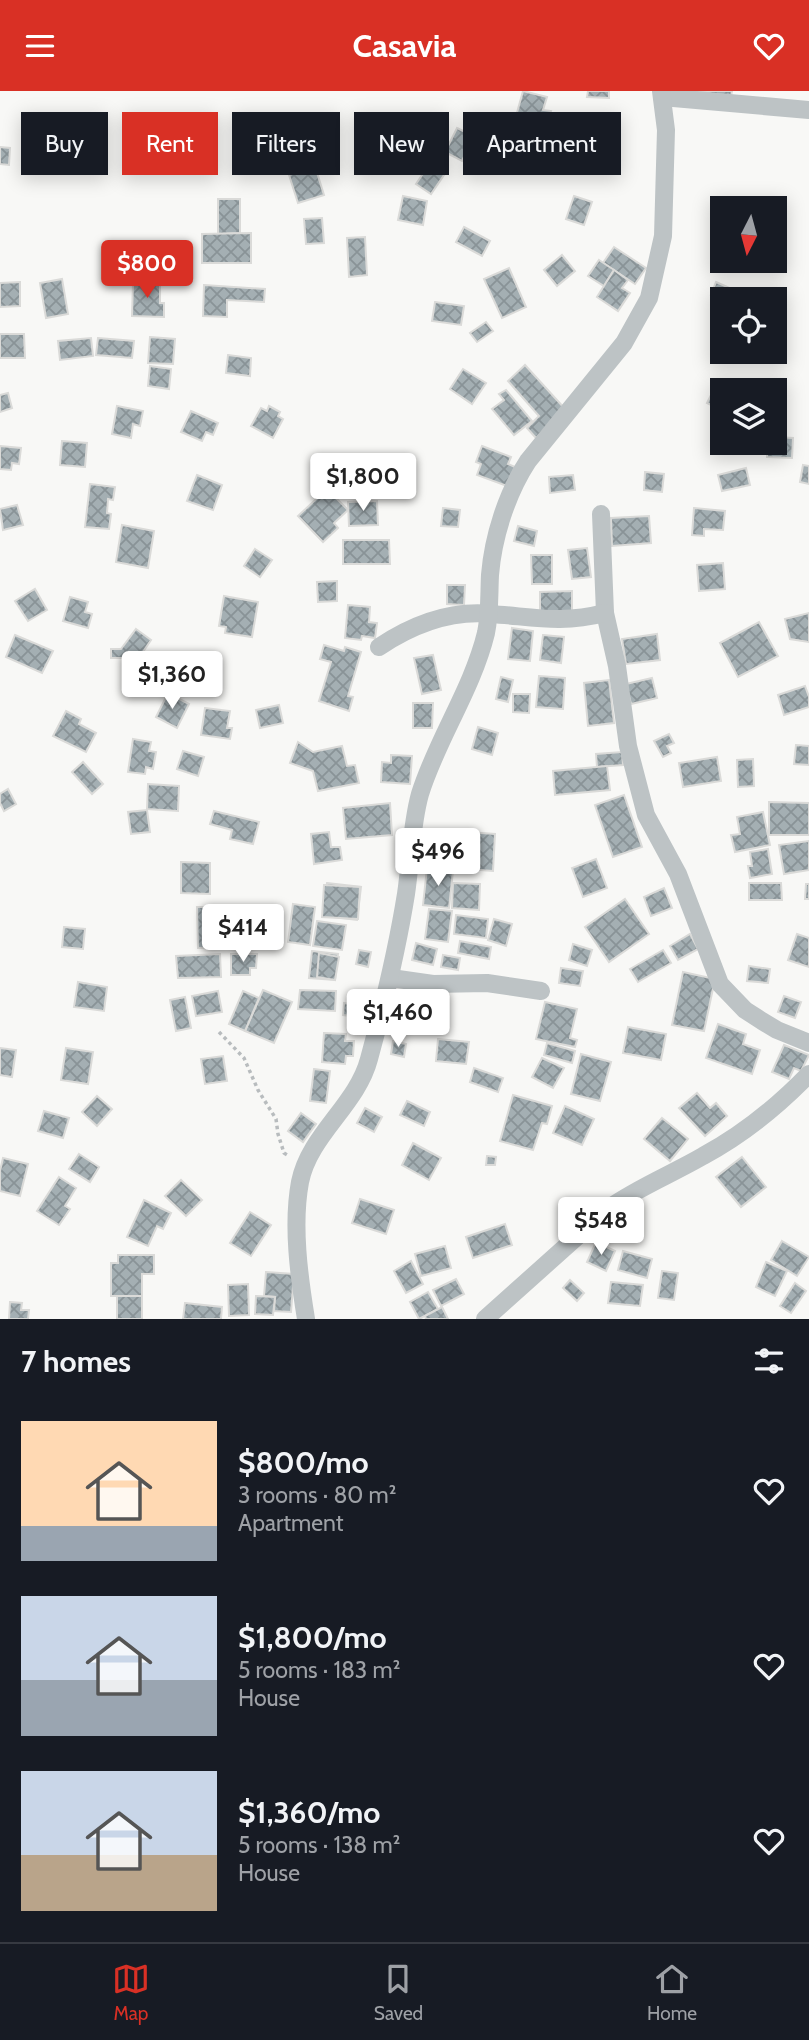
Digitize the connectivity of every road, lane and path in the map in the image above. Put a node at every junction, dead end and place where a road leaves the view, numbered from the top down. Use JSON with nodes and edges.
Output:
{"nodes":[{"id":1,"x":662,"y":94,"type":"edge"},
{"id":2,"x":809,"y":110,"type":"edge"},
{"id":3,"x":601,"y":514,"type":"dead end"},
{"id":4,"x":605,"y":613,"type":"junction"},
{"id":5,"x":490,"y":614,"type":"junction"},
{"id":6,"x":379,"y":647,"type":"dead end"},
{"id":7,"x":391,"y":978,"type":"junction"},
{"id":8,"x":541,"y":991,"type":"dead end"},
{"id":9,"x":219,"y":1032,"type":"dead end"},
{"id":10,"x":809,"y":1042,"type":"edge"},
{"id":11,"x":809,"y":1074,"type":"edge"},
{"id":12,"x":305,"y":1166,"type":"junction"},
{"id":13,"x":306,"y":1319,"type":"edge"},
{"id":14,"x":485,"y":1319,"type":"edge"}],
"edges":[{"from":1,"to":2,"type":"street"},
{"from":1,"to":5,"type":"street"},
{"from":3,"to":4,"type":"street"},
{"from":4,"to":5,"type":"street"},
{"from":4,"to":10,"type":"street"},
{"from":5,"to":6,"type":"street"},
{"from":5,"to":7,"type":"street"},
{"from":7,"to":8,"type":"street"},
{"from":7,"to":12,"type":"street"},
{"from":9,"to":12,"type":"path"},
{"from":11,"to":14,"type":"street"},
{"from":12,"to":13,"type":"street"}]}
